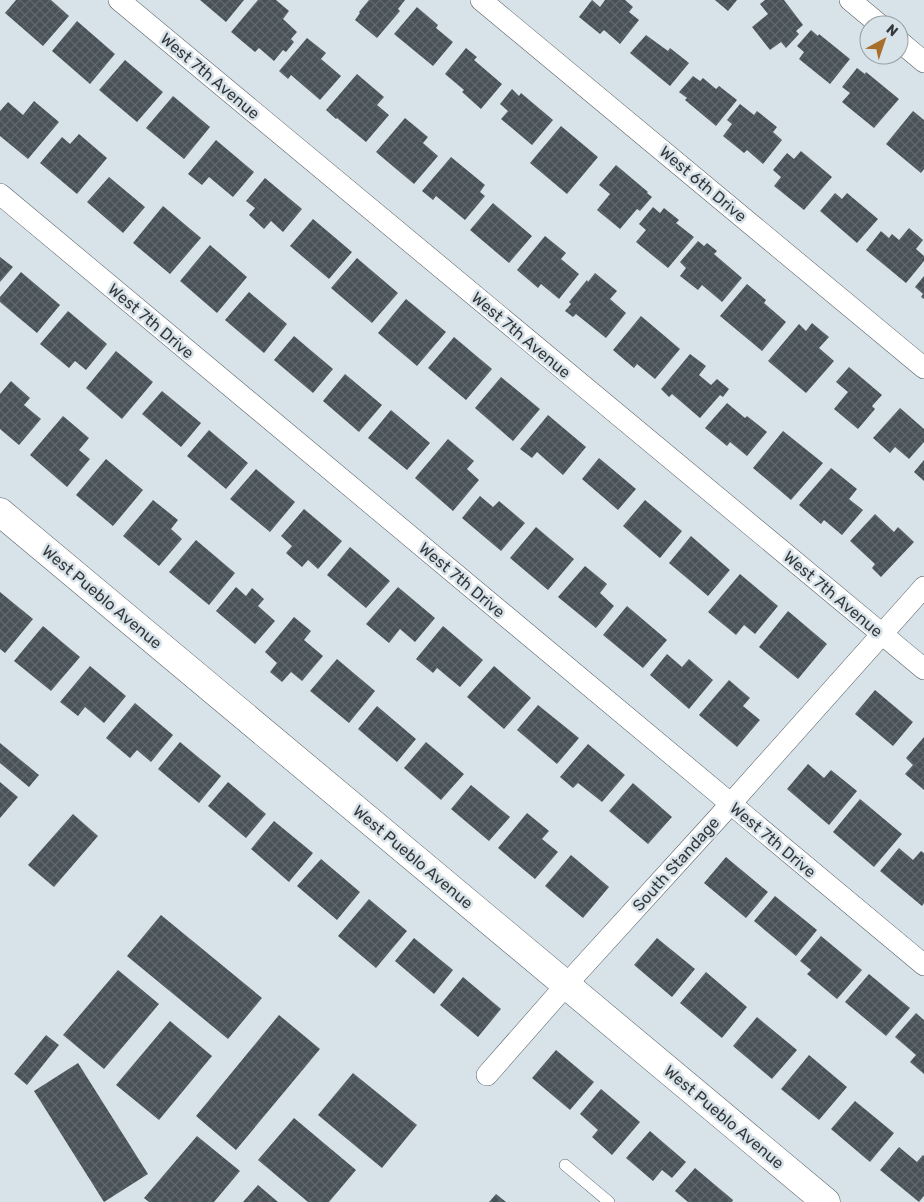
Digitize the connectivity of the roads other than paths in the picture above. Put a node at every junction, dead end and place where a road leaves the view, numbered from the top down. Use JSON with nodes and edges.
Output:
{"nodes":[{"id":1,"x":119,"y":0,"type":"edge"},
{"id":2,"x":482,"y":0,"type":"edge"},
{"id":3,"x":850,"y":0,"type":"edge"},
{"id":4,"x":868,"y":15,"type":"edge"},
{"id":5,"x":909,"y":49,"type":"edge"},
{"id":6,"x":924,"y":62,"type":"edge"},
{"id":7,"x":0,"y":194,"type":"edge"},
{"id":8,"x":924,"y":368,"type":"edge"},
{"id":9,"x":0,"y":512,"type":"edge"},
{"id":10,"x":924,"y":587,"type":"edge"},
{"id":11,"x":882,"y":634,"type":"junction"},
{"id":12,"x":924,"y":669,"type":"edge"},
{"id":13,"x":730,"y":804,"type":"junction"},
{"id":14,"x":924,"y":965,"type":"edge"},
{"id":15,"x":566,"y":985,"type":"junction"},
{"id":16,"x":487,"y":1075,"type":"dead end"},
{"id":17,"x":565,"y":1165,"type":"dead end"},
{"id":18,"x":609,"y":1202,"type":"edge"},
{"id":19,"x":826,"y":1202,"type":"edge"}],
"edges":[{"from":1,"to":11,"type":"street","name":"West 7th Avenue"},
{"from":2,"to":8,"type":"street","name":"West 6th Drive"},
{"from":3,"to":4,"type":"street"},
{"from":5,"to":6,"type":"street"},
{"from":7,"to":13,"type":"street","name":"West 7th Drive"},
{"from":9,"to":15,"type":"street","name":"West Pueblo Avenue"},
{"from":10,"to":11,"type":"street","name":"South Standage"},
{"from":11,"to":12,"type":"street","name":"West 7th Avenue"},
{"from":11,"to":13,"type":"street","name":"South Standage"},
{"from":13,"to":14,"type":"street","name":"West 7th Drive"},
{"from":13,"to":15,"type":"street","name":"South Standage"},
{"from":15,"to":16,"type":"street","name":"South Standage"},
{"from":15,"to":19,"type":"street","name":"West Pueblo Avenue"},
{"from":17,"to":18,"type":"lane"}]}
